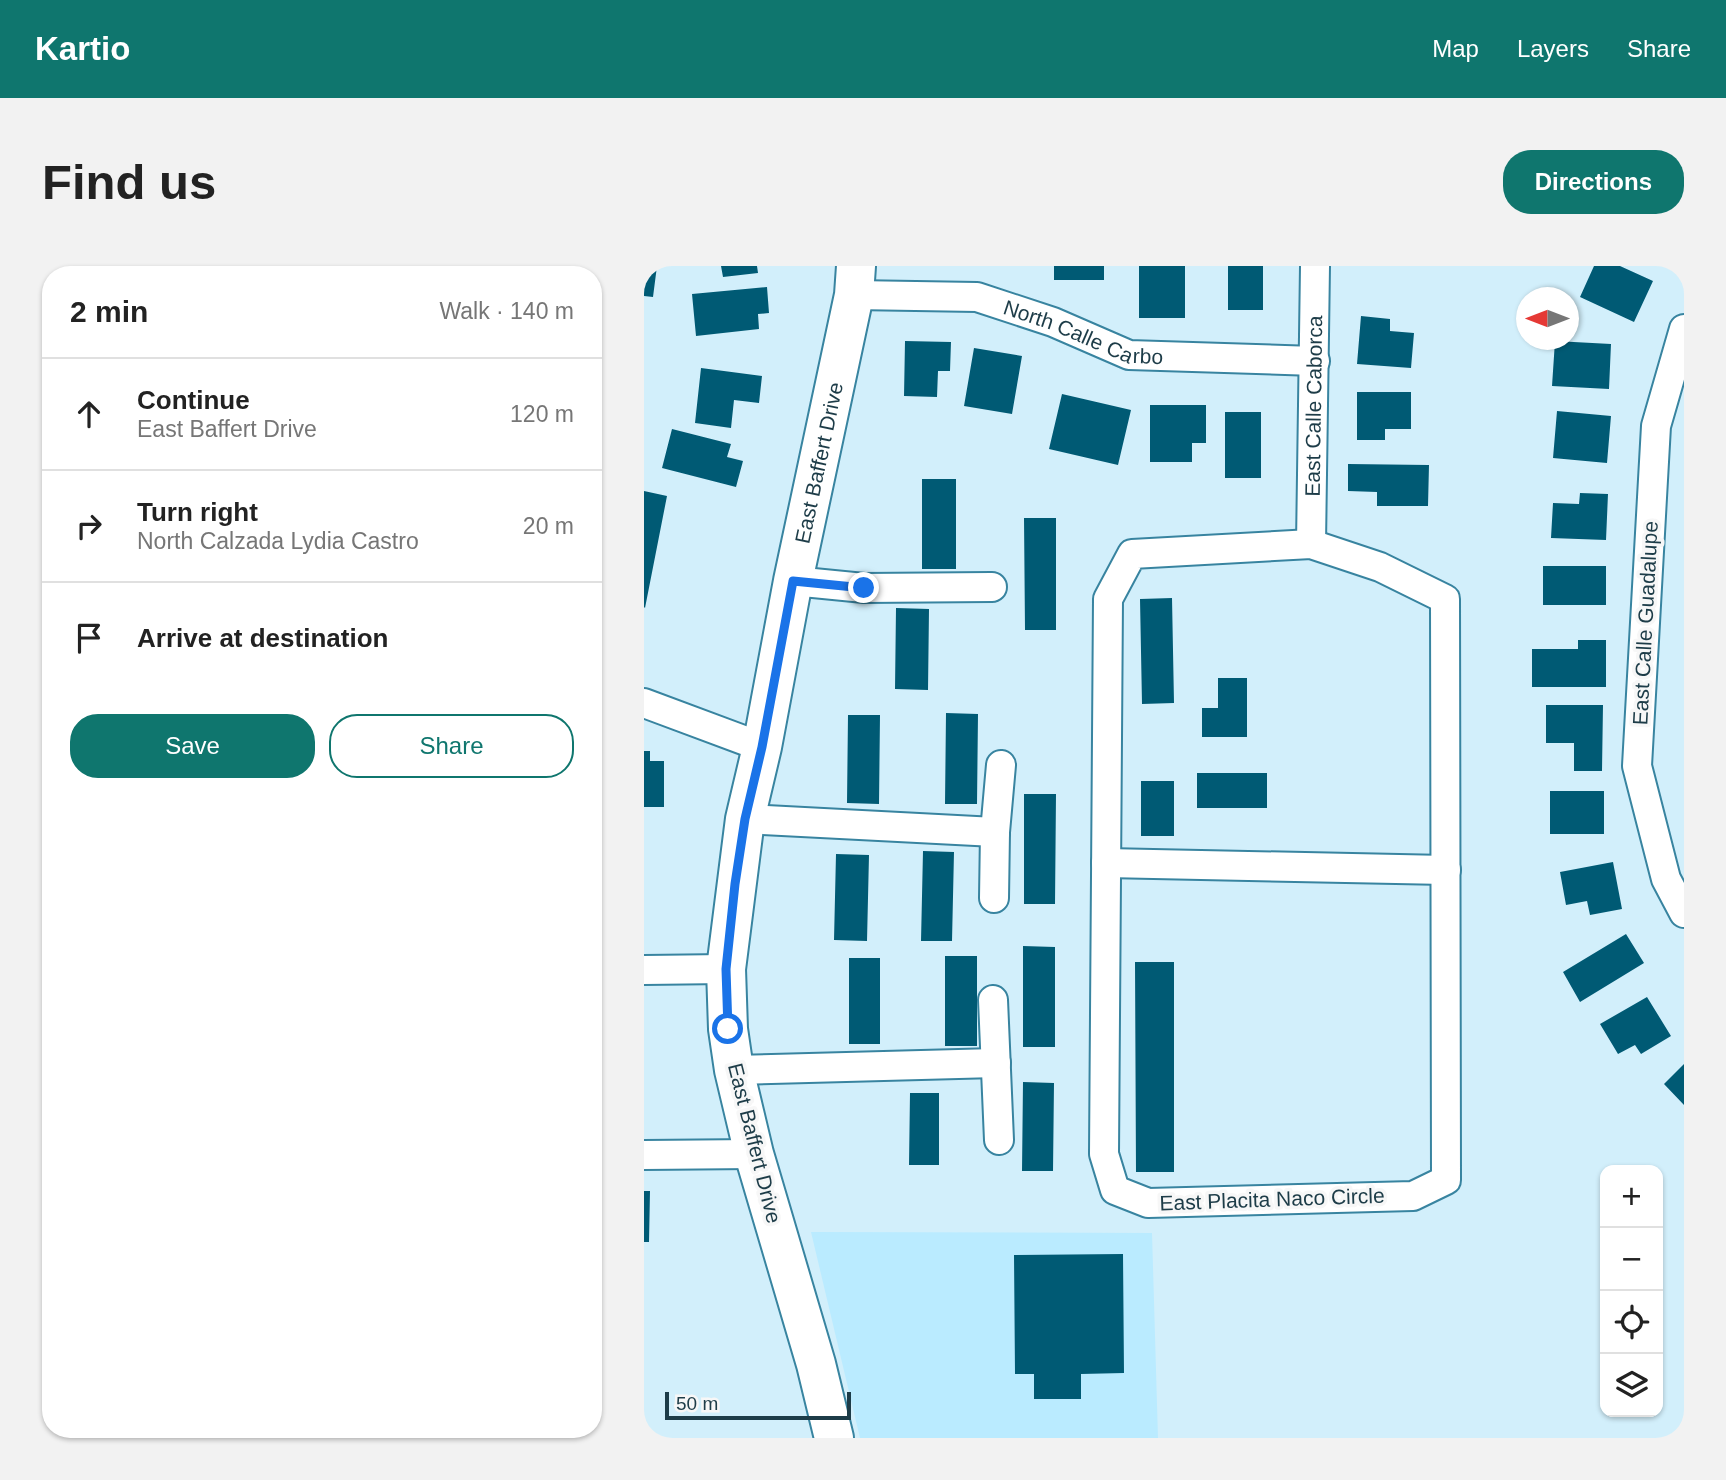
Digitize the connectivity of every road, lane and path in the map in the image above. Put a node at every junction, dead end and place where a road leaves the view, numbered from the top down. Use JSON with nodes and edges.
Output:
{"nodes":[{"id":1,"x":1315,"y":266,"type":"edge"},
{"id":2,"x":855,"y":280,"type":"edge"},
{"id":3,"x":1684,"y":329,"type":"edge"},
{"id":4,"x":1315,"y":361,"type":"junction"},
{"id":5,"x":1311,"y":544,"type":"junction"},
{"id":6,"x":793,"y":581,"type":"junction"},
{"id":7,"x":992,"y":587,"type":"dead end"},
{"id":8,"x":644,"y":703,"type":"edge"},
{"id":9,"x":762,"y":747,"type":"junction"},
{"id":10,"x":1001,"y":765,"type":"dead end"},
{"id":11,"x":745,"y":819,"type":"junction"},
{"id":12,"x":995,"y":832,"type":"junction"},
{"id":13,"x":1106,"y":863,"type":"junction"},
{"id":14,"x":1446,"y":870,"type":"junction"},
{"id":15,"x":994,"y":898,"type":"dead end"},
{"id":16,"x":1684,"y":913,"type":"edge"},
{"id":17,"x":726,"y":969,"type":"junction"},
{"id":18,"x":644,"y":970,"type":"edge"},
{"id":19,"x":993,"y":1000,"type":"dead end"},
{"id":20,"x":996,"y":1063,"type":"junction"},
{"id":21,"x":734,"y":1070,"type":"junction"},
{"id":22,"x":999,"y":1140,"type":"dead end"},
{"id":23,"x":754,"y":1154,"type":"junction"},
{"id":24,"x":644,"y":1155,"type":"edge"},
{"id":25,"x":834,"y":1438,"type":"edge"}],
"edges":[{"from":1,"to":4,"type":"street","name":"East Calle Caborca"},
{"from":2,"to":4,"type":"street","name":"North Calle Carbo"},
{"from":2,"to":6,"type":"street","name":"East Baffert Drive"},
{"from":3,"to":16,"type":"street","name":"East Calle Guadalupe"},
{"from":4,"to":5,"type":"street","name":"East Calle Caborca"},
{"from":5,"to":13,"type":"street","name":"East Placita Naco Circle"},
{"from":5,"to":14,"type":"street","name":"East Placita Naco Circle"},
{"from":6,"to":7,"type":"street"},
{"from":6,"to":9,"type":"street","name":"East Baffert Drive"},
{"from":8,"to":9,"type":"street"},
{"from":9,"to":11,"type":"street","name":"East Baffert Drive"},
{"from":10,"to":12,"type":"street"},
{"from":11,"to":12,"type":"street"},
{"from":11,"to":17,"type":"street","name":"East Baffert Drive"},
{"from":12,"to":15,"type":"street"},
{"from":13,"to":14,"type":"street"},
{"from":13,"to":14,"type":"street","name":"East Placita Naco Circle"},
{"from":17,"to":18,"type":"street"},
{"from":17,"to":21,"type":"street","name":"East Baffert Drive"},
{"from":19,"to":20,"type":"street"},
{"from":20,"to":21,"type":"street"},
{"from":20,"to":22,"type":"street"},
{"from":21,"to":23,"type":"street","name":"East Baffert Drive"},
{"from":23,"to":24,"type":"street"},
{"from":23,"to":25,"type":"street","name":"East Baffert Drive"}]}
